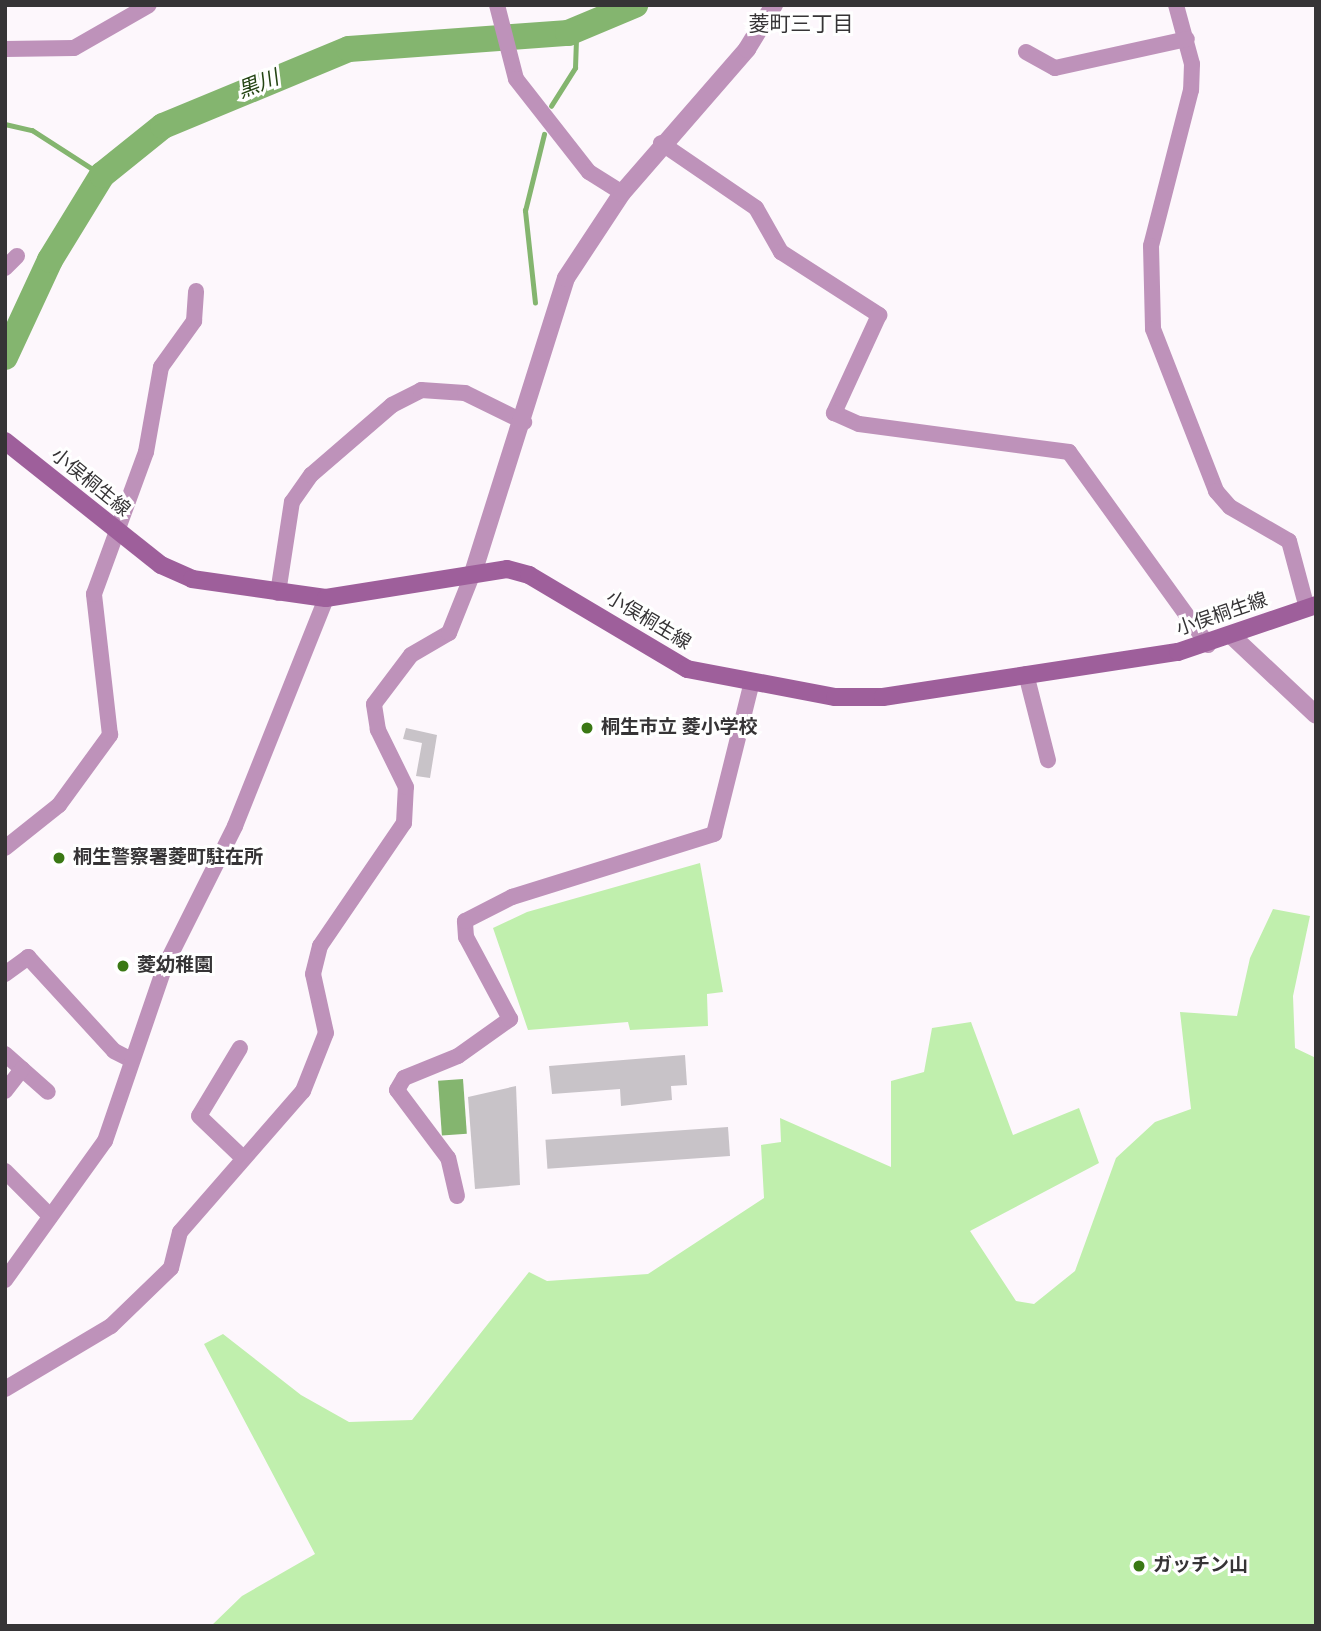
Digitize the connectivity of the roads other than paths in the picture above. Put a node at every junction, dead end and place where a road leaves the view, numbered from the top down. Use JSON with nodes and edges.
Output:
{"nodes":[{"id":1,"x":149,"y":5,"type":"edge"},
{"id":2,"x":497,"y":5,"type":"edge"},
{"id":3,"x":774,"y":5,"type":"edge"},
{"id":4,"x":1176,"y":5,"type":"edge"},
{"id":5,"x":1187,"y":39,"type":"junction"},
{"id":6,"x":5,"y":49,"type":"edge"},
{"id":7,"x":1026,"y":51,"type":"dead end"},
{"id":8,"x":661,"y":143,"type":"junction"},
{"id":9,"x":622,"y":193,"type":"junction"},
{"id":10,"x":17,"y":256,"type":"dead end"},
{"id":11,"x":5,"y":268,"type":"edge"},
{"id":12,"x":196,"y":291,"type":"dead end"},
{"id":13,"x":524,"y":422,"type":"junction"},
{"id":14,"x":5,"y":441,"type":"edge"},
{"id":15,"x":118,"y":533,"type":"junction"},
{"id":16,"x":473,"y":573,"type":"junction"},
{"id":17,"x":278,"y":593,"type":"junction"},
{"id":18,"x":326,"y":598,"type":"junction"},
{"id":19,"x":1311,"y":606,"type":"edge"},
{"id":20,"x":1232,"y":636,"type":"junction"},
{"id":21,"x":1208,"y":645,"type":"junction"},
{"id":22,"x":1027,"y":674,"type":"junction"},
{"id":23,"x":751,"y":686,"type":"junction"},
{"id":24,"x":1316,"y":715,"type":"edge"},
{"id":25,"x":1048,"y":760,"type":"dead end"},
{"id":26,"x":5,"y":848,"type":"edge"},
{"id":27,"x":5,"y":974,"type":"edge"},
{"id":28,"x":240,"y":1048,"type":"dead end"},
{"id":29,"x":5,"y":1054,"type":"edge"},
{"id":30,"x":132,"y":1060,"type":"junction"},
{"id":31,"x":22,"y":1069,"type":"junction"},
{"id":32,"x":5,"y":1091,"type":"edge"},
{"id":33,"x":48,"y":1093,"type":"dead end"},
{"id":34,"x":243,"y":1158,"type":"junction"},
{"id":35,"x":5,"y":1171,"type":"edge"},
{"id":36,"x":457,"y":1196,"type":"dead end"},
{"id":37,"x":50,"y":1216,"type":"junction"},
{"id":38,"x":5,"y":1280,"type":"edge"},
{"id":39,"x":5,"y":1389,"type":"edge"}],
"edges":[{"from":1,"to":6,"type":"street"},
{"from":2,"to":9,"type":"street"},
{"from":3,"to":8,"type":"street"},
{"from":4,"to":5,"type":"street"},
{"from":5,"to":7,"type":"street"},
{"from":5,"to":19,"type":"street"},
{"from":8,"to":9,"type":"street"},
{"from":8,"to":21,"type":"street"},
{"from":9,"to":13,"type":"street"},
{"from":10,"to":11,"type":"street"},
{"from":12,"to":15,"type":"street"},
{"from":13,"to":16,"type":"street"},
{"from":13,"to":17,"type":"street"},
{"from":14,"to":15,"type":"main road","name":"小俣桐生線"},
{"from":15,"to":17,"type":"main road","name":"小俣桐生線"},
{"from":15,"to":26,"type":"street"},
{"from":16,"to":18,"type":"main road","name":"小俣桐生線"},
{"from":16,"to":23,"type":"main road","name":"小俣桐生線"},
{"from":16,"to":34,"type":"street"},
{"from":17,"to":18,"type":"main road","name":"小俣桐生線"},
{"from":18,"to":30,"type":"street"},
{"from":19,"to":20,"type":"main road","name":"小俣桐生線"},
{"from":20,"to":21,"type":"main road","name":"小俣桐生線"},
{"from":20,"to":24,"type":"street"},
{"from":21,"to":22,"type":"main road","name":"小俣桐生線"},
{"from":22,"to":23,"type":"main road","name":"小俣桐生線"},
{"from":22,"to":25,"type":"street"},
{"from":23,"to":36,"type":"street"},
{"from":27,"to":30,"type":"street"},
{"from":28,"to":34,"type":"street"},
{"from":29,"to":31,"type":"street"},
{"from":30,"to":37,"type":"street"},
{"from":31,"to":32,"type":"street"},
{"from":31,"to":33,"type":"street"},
{"from":34,"to":39,"type":"street"},
{"from":35,"to":37,"type":"street"},
{"from":37,"to":38,"type":"street"}]}
